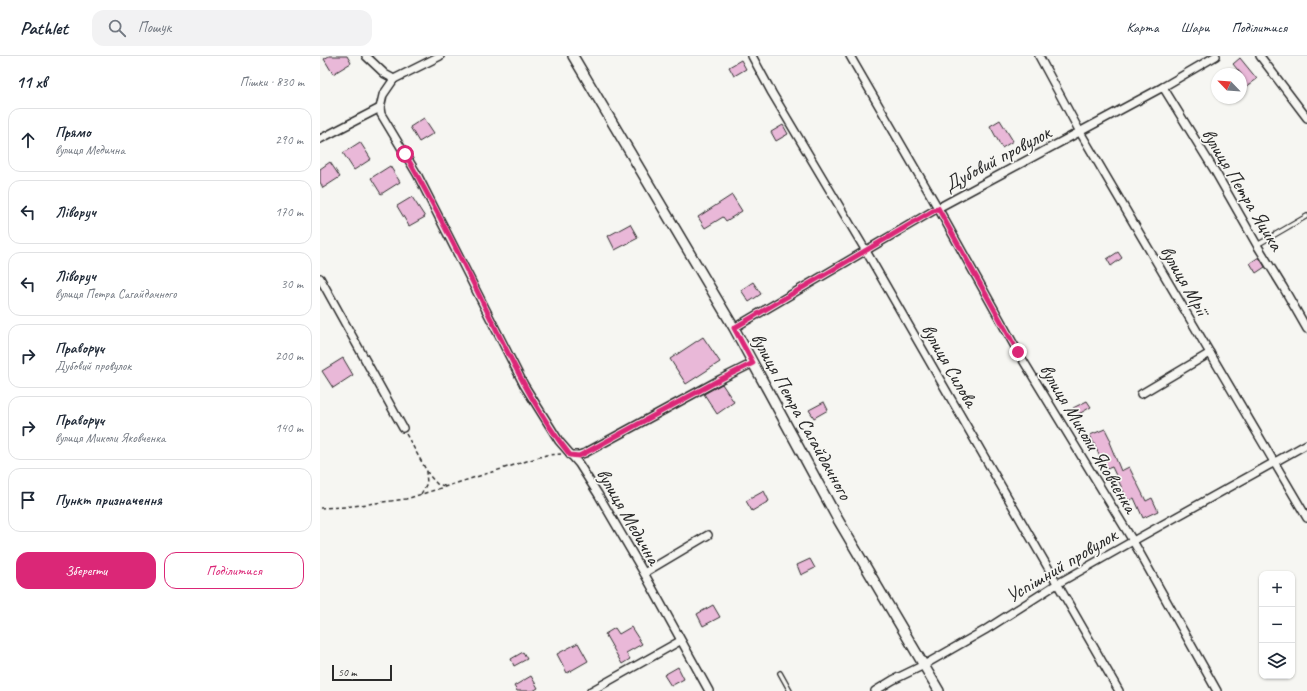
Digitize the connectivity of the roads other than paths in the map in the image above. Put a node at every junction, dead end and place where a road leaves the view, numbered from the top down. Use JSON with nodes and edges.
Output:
{"nodes":[{"id":1,"x":366,"y":56,"type":"edge"},
{"id":2,"x":440,"y":56,"type":"edge"},
{"id":3,"x":573,"y":56,"type":"edge"},
{"id":4,"x":752,"y":56,"type":"edge"},
{"id":5,"x":850,"y":56,"type":"edge"},
{"id":6,"x":1039,"y":56,"type":"edge"},
{"id":7,"x":1216,"y":56,"type":"edge"},
{"id":8,"x":1260,"y":56,"type":"edge"},
{"id":9,"x":394,"y":79,"type":"junction"},
{"id":10,"x":1163,"y":87,"type":"junction"},
{"id":11,"x":380,"y":108,"type":"junction"},
{"id":12,"x":1307,"y":118,"type":"edge"},
{"id":13,"x":1080,"y":132,"type":"junction"},
{"id":14,"x":320,"y":139,"type":"edge"},
{"id":15,"x":938,"y":208,"type":"junction"},
{"id":16,"x":1307,"y":216,"type":"edge"},
{"id":17,"x":1257,"y":245,"type":"junction"},
{"id":18,"x":866,"y":251,"type":"junction"},
{"id":19,"x":320,"y":278,"type":"edge"},
{"id":20,"x":1307,"y":327,"type":"edge"},
{"id":21,"x":734,"y":328,"type":"junction"},
{"id":22,"x":1210,"y":353,"type":"junction"},
{"id":23,"x":753,"y":363,"type":"junction"},
{"id":24,"x":1141,"y":394,"type":"dead end"},
{"id":25,"x":403,"y":428,"type":"road end"},
{"id":26,"x":1307,"y":444,"type":"edge"},
{"id":27,"x":570,"y":455,"type":"junction"},
{"id":28,"x":1274,"y":462,"type":"junction"},
{"id":29,"x":1307,"y":518,"type":"edge"},
{"id":30,"x":708,"y":535,"type":"dead end"},
{"id":31,"x":1133,"y":540,"type":"junction"},
{"id":32,"x":644,"y":573,"type":"junction"},
{"id":33,"x":1057,"y":584,"type":"junction"},
{"id":34,"x":680,"y":641,"type":"junction"},
{"id":35,"x":924,"y":665,"type":"junction"},
{"id":36,"x":780,"y":673,"type":"dead end"},
{"id":37,"x":591,"y":691,"type":"edge"},
{"id":38,"x":708,"y":691,"type":"edge"},
{"id":39,"x":790,"y":691,"type":"edge"},
{"id":40,"x":875,"y":691,"type":"edge"},
{"id":41,"x":939,"y":691,"type":"edge"},
{"id":42,"x":1119,"y":691,"type":"edge"},
{"id":43,"x":1217,"y":691,"type":"edge"}],
"edges":[{"from":1,"to":9,"type":"street"},
{"from":2,"to":9,"type":"street"},
{"from":3,"to":21,"type":"street","name":"вулиця Петра Сагайдачного"},
{"from":4,"to":18,"type":"street","name":"вулиця Силова"},
{"from":5,"to":15,"type":"street","name":"вулиця Миколи Яковченка"},
{"from":6,"to":13,"type":"street","name":"вулиця Мрії"},
{"from":7,"to":10,"type":"street","name":"Дубовий провулок"},
{"from":8,"to":12,"type":"street"},
{"from":9,"to":11,"type":"street"},
{"from":10,"to":13,"type":"street","name":"Дубовий провулок"},
{"from":10,"to":17,"type":"street","name":"вулиця Петра Яцика"},
{"from":11,"to":14,"type":"street"},
{"from":11,"to":27,"type":"street","name":"вулиця Медична"},
{"from":13,"to":15,"type":"street","name":"Дубовий провулок"},
{"from":13,"to":22,"type":"street","name":"вулиця Мрії"},
{"from":15,"to":18,"type":"street","name":"Дубовий провулок"},
{"from":15,"to":31,"type":"street","name":"вулиця Миколи Яковченка"},
{"from":16,"to":17,"type":"lane"},
{"from":17,"to":20,"type":"street","name":"вулиця Петра Яцика"},
{"from":18,"to":21,"type":"street","name":"Дубовий провулок"},
{"from":18,"to":33,"type":"street","name":"вулиця Силова"},
{"from":19,"to":25,"type":"street"},
{"from":21,"to":23,"type":"street","name":"вулиця Петра Сагайдачного"},
{"from":22,"to":24,"type":"street"},
{"from":22,"to":28,"type":"street","name":"вулиця Мрії"},
{"from":23,"to":27,"type":"street"},
{"from":23,"to":35,"type":"street","name":"вулиця Петра Сагайдачного"},
{"from":26,"to":28,"type":"street","name":"Успішний провулок"},
{"from":27,"to":32,"type":"street","name":"вулиця Медична"},
{"from":28,"to":29,"type":"street","name":"вулиця Мрії"},
{"from":28,"to":31,"type":"street","name":"Успішний провулок"},
{"from":30,"to":32,"type":"street"},
{"from":31,"to":33,"type":"street","name":"Успішний провулок"},
{"from":31,"to":43,"type":"street","name":"вулиця Миколи Яковченка"},
{"from":32,"to":34,"type":"street","name":"вулиця Медична"},
{"from":33,"to":35,"type":"street","name":"Успішний провулок"},
{"from":33,"to":42,"type":"street","name":"вулиця Силова"},
{"from":34,"to":37,"type":"street"},
{"from":34,"to":38,"type":"street","name":"вулиця Медична"},
{"from":35,"to":40,"type":"street","name":"Успішний провулок"},
{"from":35,"to":41,"type":"street","name":"вулиця Петра Сагайдачного"},
{"from":36,"to":39,"type":"lane"}]}
